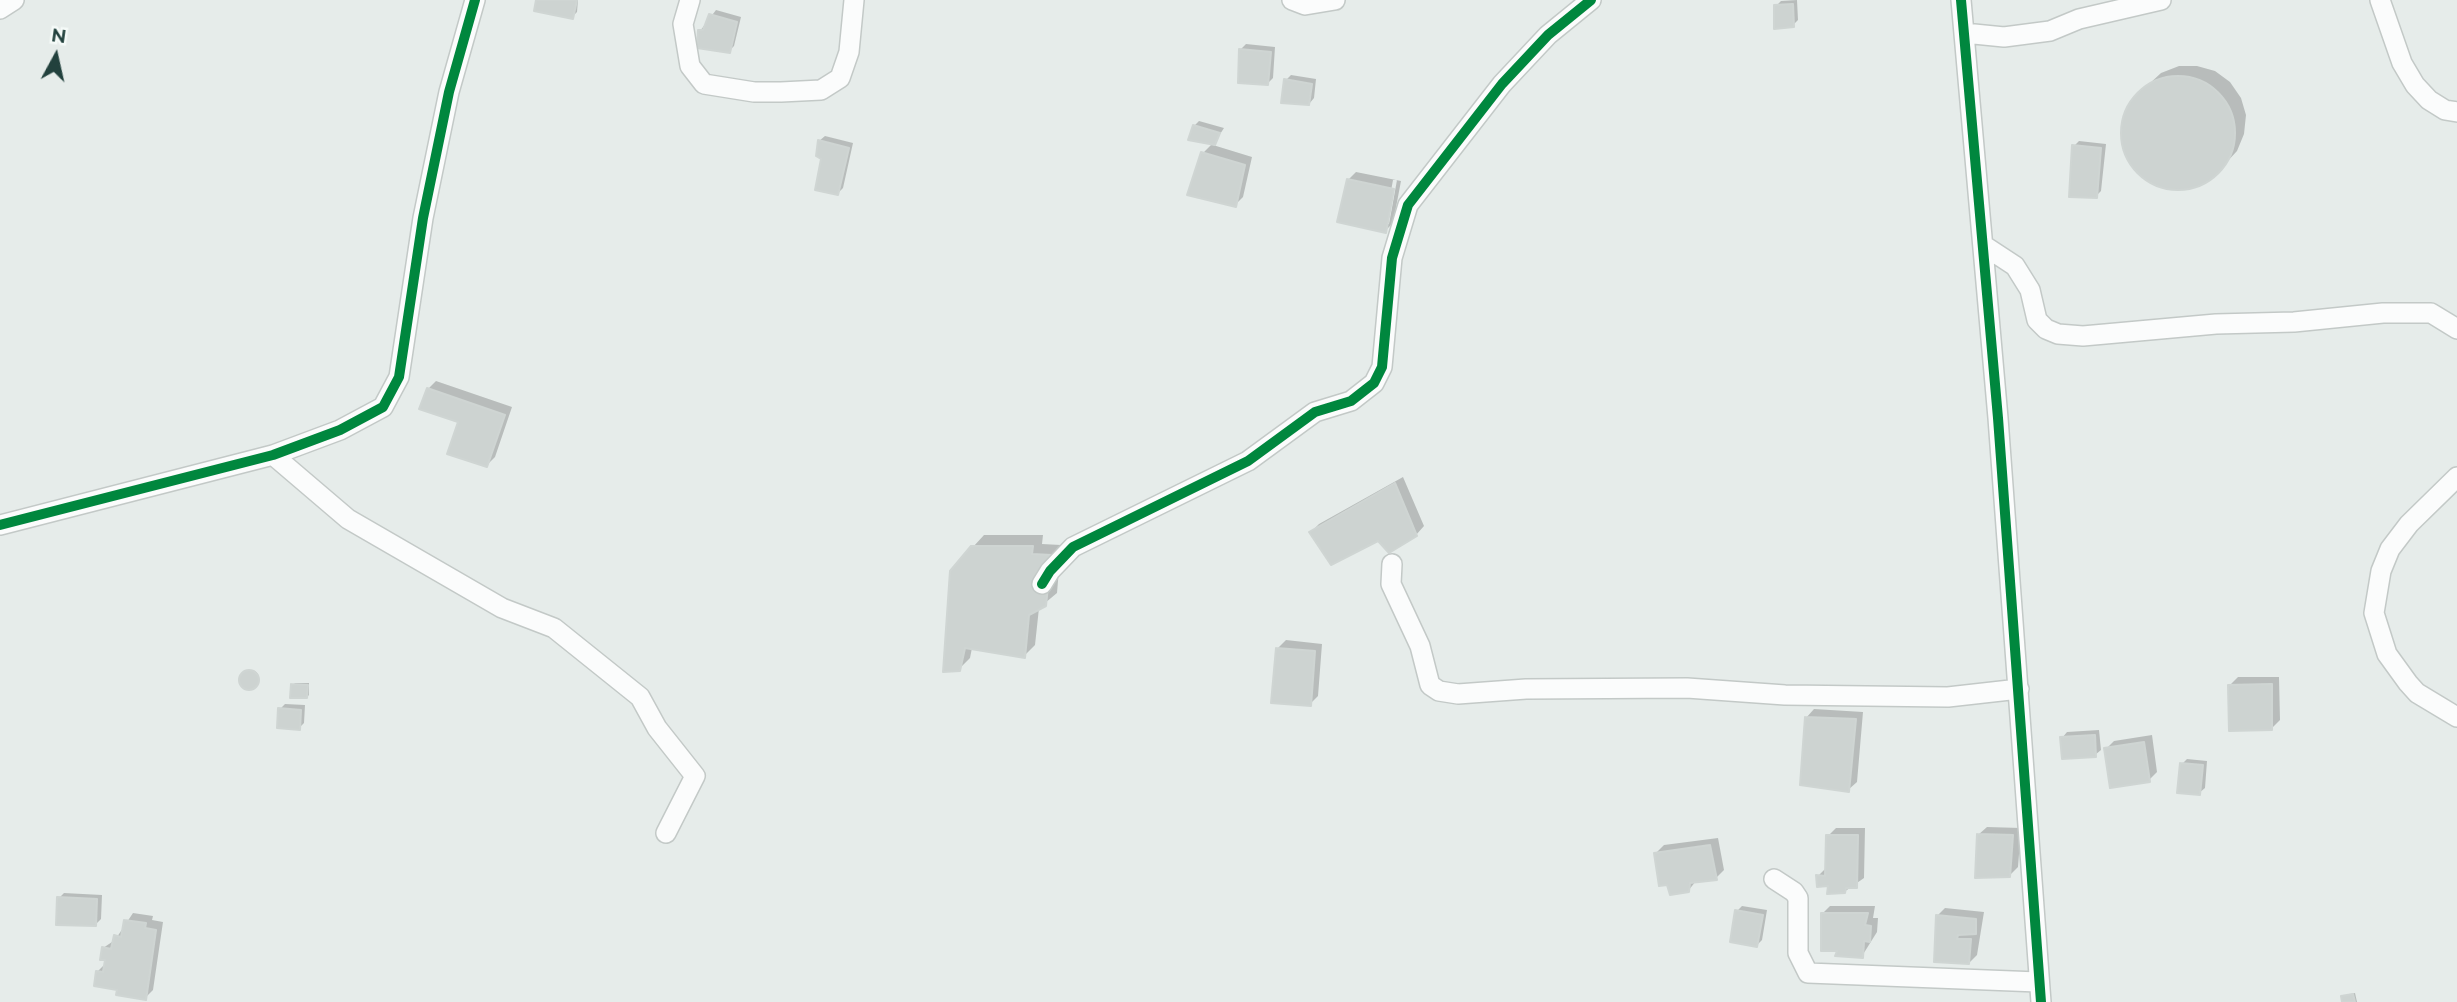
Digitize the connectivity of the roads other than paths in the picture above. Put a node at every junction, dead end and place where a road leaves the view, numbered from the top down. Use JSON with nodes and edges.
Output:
{"nodes":[{"id":1,"x":15,"y":0,"type":"edge"},
{"id":2,"x":475,"y":0,"type":"edge"},
{"id":3,"x":690,"y":0,"type":"edge"},
{"id":4,"x":854,"y":0,"type":"edge"},
{"id":5,"x":1292,"y":0,"type":"edge"},
{"id":6,"x":1335,"y":0,"type":"edge"},
{"id":7,"x":1591,"y":0,"type":"edge"},
{"id":8,"x":1961,"y":0,"type":"edge"},
{"id":9,"x":2161,"y":0,"type":"edge"},
{"id":10,"x":2381,"y":0,"type":"edge"},
{"id":11,"x":0,"y":9,"type":"edge"},
{"id":12,"x":1964,"y":33,"type":"junction"},
{"id":13,"x":2457,"y":112,"type":"edge"},
{"id":14,"x":1983,"y":245,"type":"junction"},
{"id":15,"x":2457,"y":311,"type":"edge"},
{"id":16,"x":2431,"y":313,"type":"junction"},
{"id":17,"x":2457,"y":329,"type":"edge"},
{"id":18,"x":273,"y":455,"type":"junction"},
{"id":19,"x":2457,"y":477,"type":"edge"},
{"id":20,"x":0,"y":525,"type":"edge"},
{"id":21,"x":1392,"y":564,"type":"dead end"},
{"id":22,"x":1042,"y":584,"type":"dead end"},
{"id":23,"x":2019,"y":689,"type":"junction"},
{"id":24,"x":2457,"y":717,"type":"edge"},
{"id":25,"x":666,"y":833,"type":"dead end"},
{"id":26,"x":1774,"y":879,"type":"dead end"},
{"id":27,"x":2040,"y":992,"type":"edge"}],
"edges":[{"from":1,"to":11,"type":"street"},
{"from":2,"to":18,"type":"street"},
{"from":3,"to":4,"type":"street"},
{"from":5,"to":6,"type":"street"},
{"from":7,"to":22,"type":"street"},
{"from":8,"to":12,"type":"street"},
{"from":9,"to":12,"type":"street"},
{"from":10,"to":13,"type":"street"},
{"from":12,"to":14,"type":"street"},
{"from":14,"to":16,"type":"street"},
{"from":14,"to":23,"type":"street"},
{"from":15,"to":16,"type":"street"},
{"from":16,"to":17,"type":"street"},
{"from":18,"to":20,"type":"street"},
{"from":18,"to":25,"type":"street"},
{"from":19,"to":24,"type":"street"},
{"from":21,"to":23,"type":"street"},
{"from":23,"to":27,"type":"street"},
{"from":26,"to":27,"type":"street"}]}
